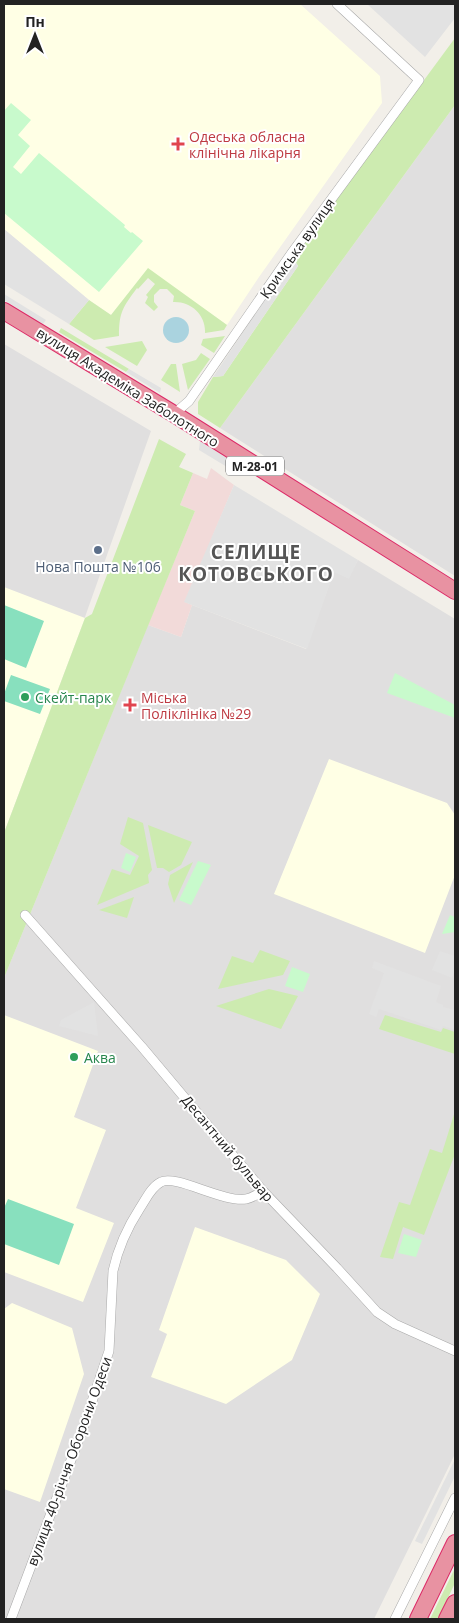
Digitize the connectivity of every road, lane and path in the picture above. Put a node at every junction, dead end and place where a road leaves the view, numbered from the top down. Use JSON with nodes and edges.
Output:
{"nodes":[{"id":1,"x":337,"y":4,"type":"edge"},
{"id":2,"x":4,"y":311,"type":"edge"},
{"id":3,"x":174,"y":414,"type":"junction"},
{"id":4,"x":455,"y":592,"type":"edge"},
{"id":5,"x":25,"y":915,"type":"dead end"},
{"id":6,"x":263,"y":1191,"type":"junction"},
{"id":7,"x":455,"y":1351,"type":"edge"},
{"id":8,"x":455,"y":1498,"type":"edge"},
{"id":9,"x":455,"y":1543,"type":"edge"},
{"id":10,"x":455,"y":1603,"type":"edge"},
{"id":11,"x":11,"y":1619,"type":"edge"},
{"id":12,"x":395,"y":1619,"type":"edge"},
{"id":13,"x":418,"y":1619,"type":"edge"},
{"id":14,"x":447,"y":1619,"type":"edge"}],
"edges":[{"from":1,"to":3,"type":"street","name":"Кримська вулиця"},
{"from":2,"to":3,"type":"highway","name":"вулиця Академіка Заболотного","number":"М-28-01"},
{"from":3,"to":4,"type":"highway","name":"вулиця Академіка Заболотного","number":"М-28-01"},
{"from":5,"to":6,"type":"street","name":"Десантний бульвар"},
{"from":6,"to":7,"type":"street","name":"Десантний бульвар"},
{"from":6,"to":11,"type":"street","name":"вулиця 40-річчя Оборони Одеси"},
{"from":8,"to":12,"type":"street"},
{"from":9,"to":13,"type":"highway"},
{"from":10,"to":14,"type":"highway"}]}
